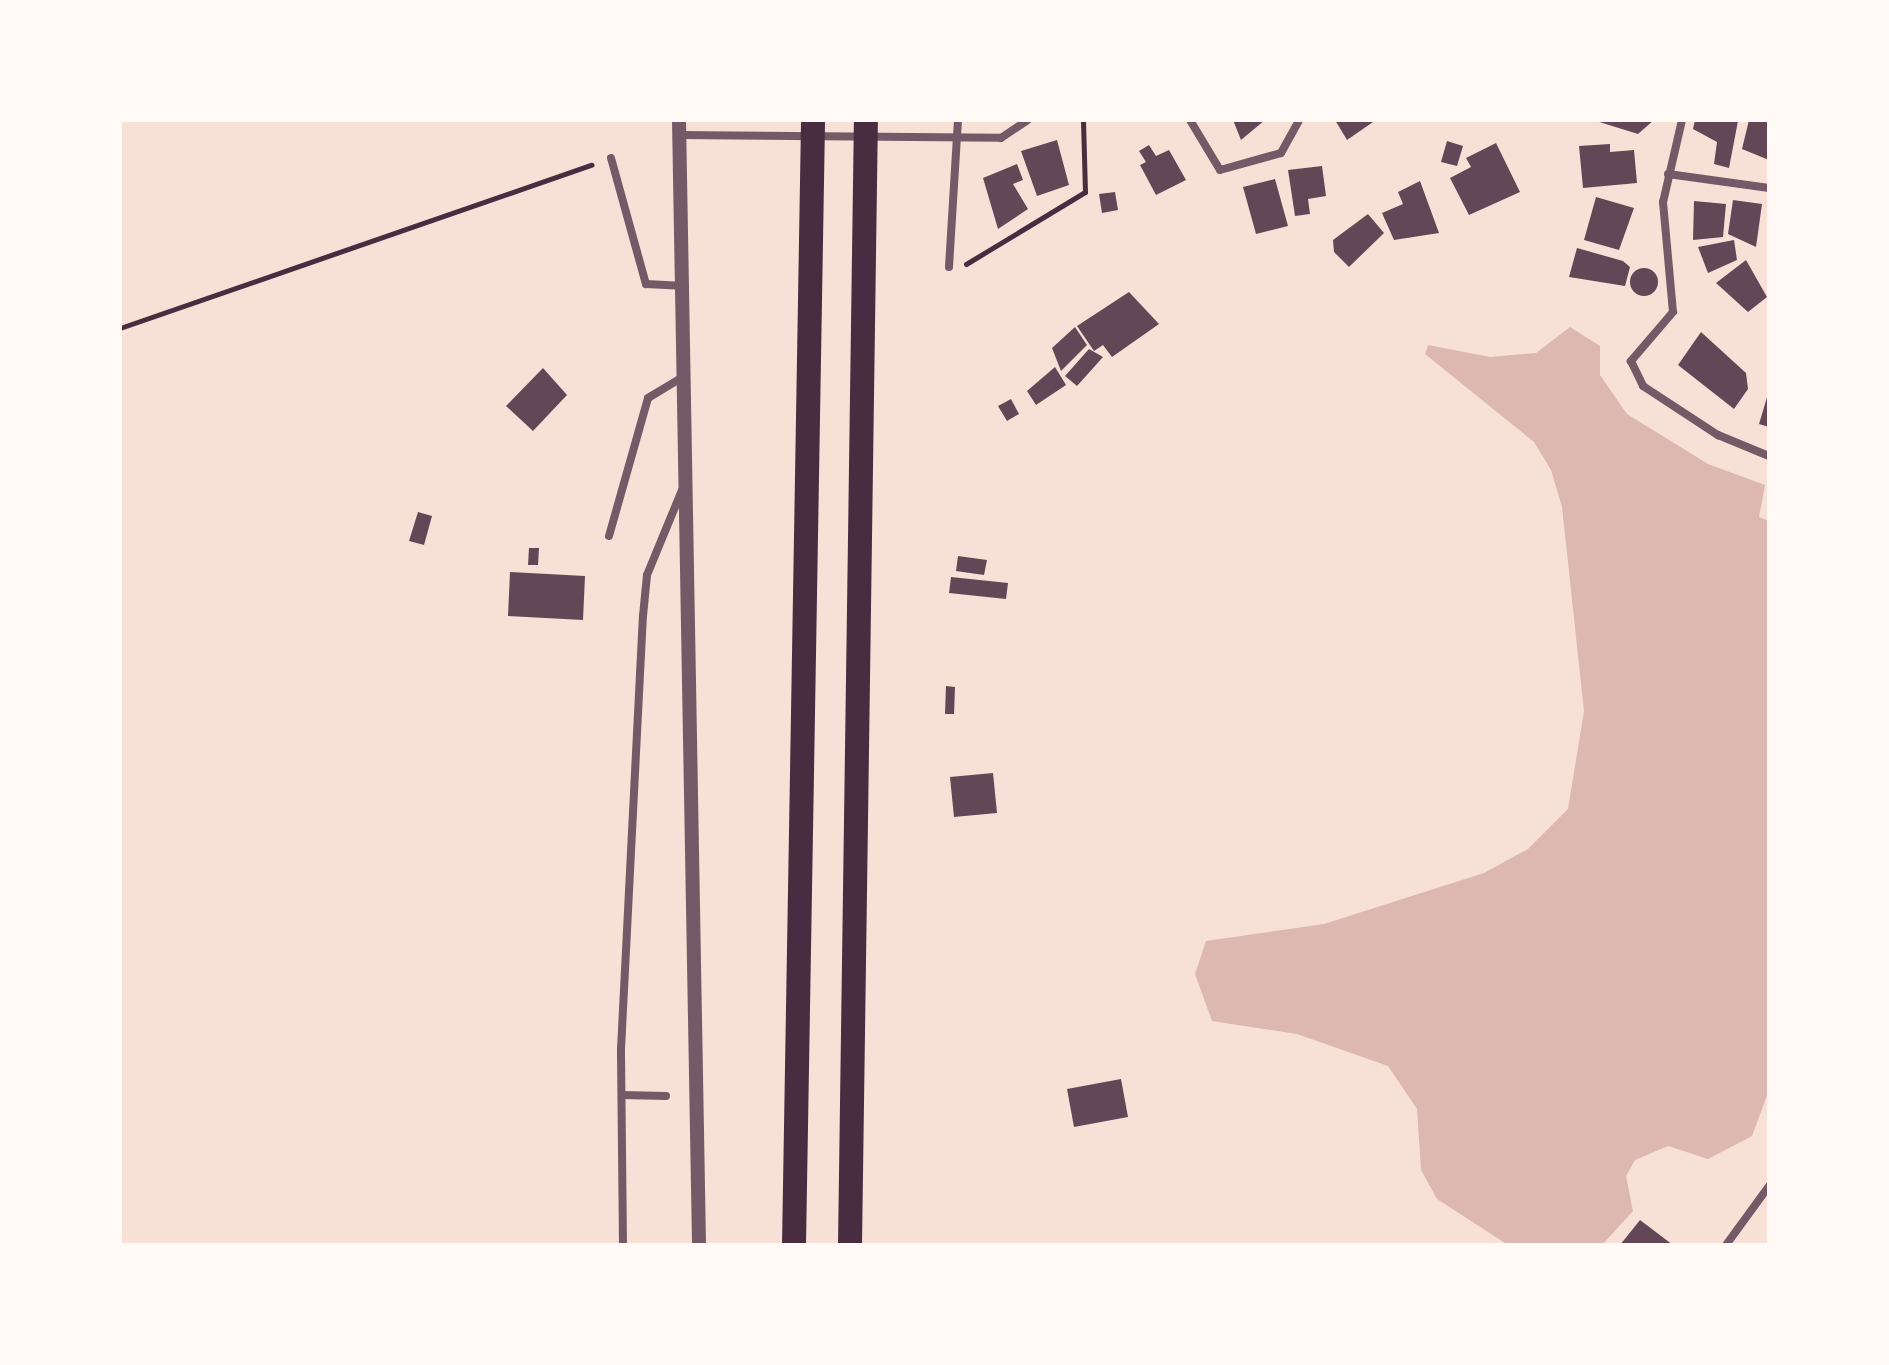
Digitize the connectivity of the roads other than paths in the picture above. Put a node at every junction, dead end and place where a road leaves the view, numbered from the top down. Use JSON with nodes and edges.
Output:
{"nodes":[{"id":1,"x":813,"y":120,"type":"edge"},
{"id":2,"x":866,"y":120,"type":"edge"},
{"id":3,"x":958,"y":120,"type":"edge"},
{"id":4,"x":1028,"y":120,"type":"edge"},
{"id":5,"x":1190,"y":120,"type":"edge"},
{"id":6,"x":1299,"y":120,"type":"edge"},
{"id":7,"x":1682,"y":120,"type":"edge"},
{"id":8,"x":679,"y":128,"type":"edge"},
{"id":9,"x":957,"y":137,"type":"junction"},
{"id":10,"x":611,"y":158,"type":"road end"},
{"id":11,"x":1668,"y":174,"type":"junction"},
{"id":12,"x":1769,"y":188,"type":"edge"},
{"id":13,"x":949,"y":267,"type":"road end"},
{"id":14,"x":680,"y":286,"type":"junction"},
{"id":15,"x":681,"y":378,"type":"junction"},
{"id":16,"x":1769,"y":456,"type":"edge"},
{"id":17,"x":683,"y":487,"type":"junction"},
{"id":18,"x":609,"y":536,"type":"dead end"},
{"id":19,"x":622,"y":1095,"type":"junction"},
{"id":20,"x":666,"y":1096,"type":"dead end"},
{"id":21,"x":1769,"y":1186,"type":"edge"},
{"id":22,"x":623,"y":1245,"type":"edge"},
{"id":23,"x":699,"y":1245,"type":"edge"},
{"id":24,"x":794,"y":1245,"type":"edge"},
{"id":25,"x":850,"y":1245,"type":"edge"},
{"id":26,"x":1726,"y":1245,"type":"edge"}],
"edges":[{"from":1,"to":24,"type":"highway"},
{"from":2,"to":25,"type":"highway"},
{"from":3,"to":9,"type":"street"},
{"from":4,"to":9,"type":"street"},
{"from":5,"to":6,"type":"street"},
{"from":7,"to":11,"type":"street"},
{"from":8,"to":9,"type":"street"},
{"from":8,"to":14,"type":"street"},
{"from":9,"to":13,"type":"street"},
{"from":10,"to":14,"type":"street"},
{"from":11,"to":12,"type":"street"},
{"from":11,"to":16,"type":"street"},
{"from":14,"to":15,"type":"street"},
{"from":15,"to":17,"type":"street"},
{"from":15,"to":18,"type":"street"},
{"from":17,"to":19,"type":"street"},
{"from":17,"to":23,"type":"street"},
{"from":19,"to":20,"type":"street"},
{"from":19,"to":22,"type":"street"},
{"from":21,"to":26,"type":"street"}]}
